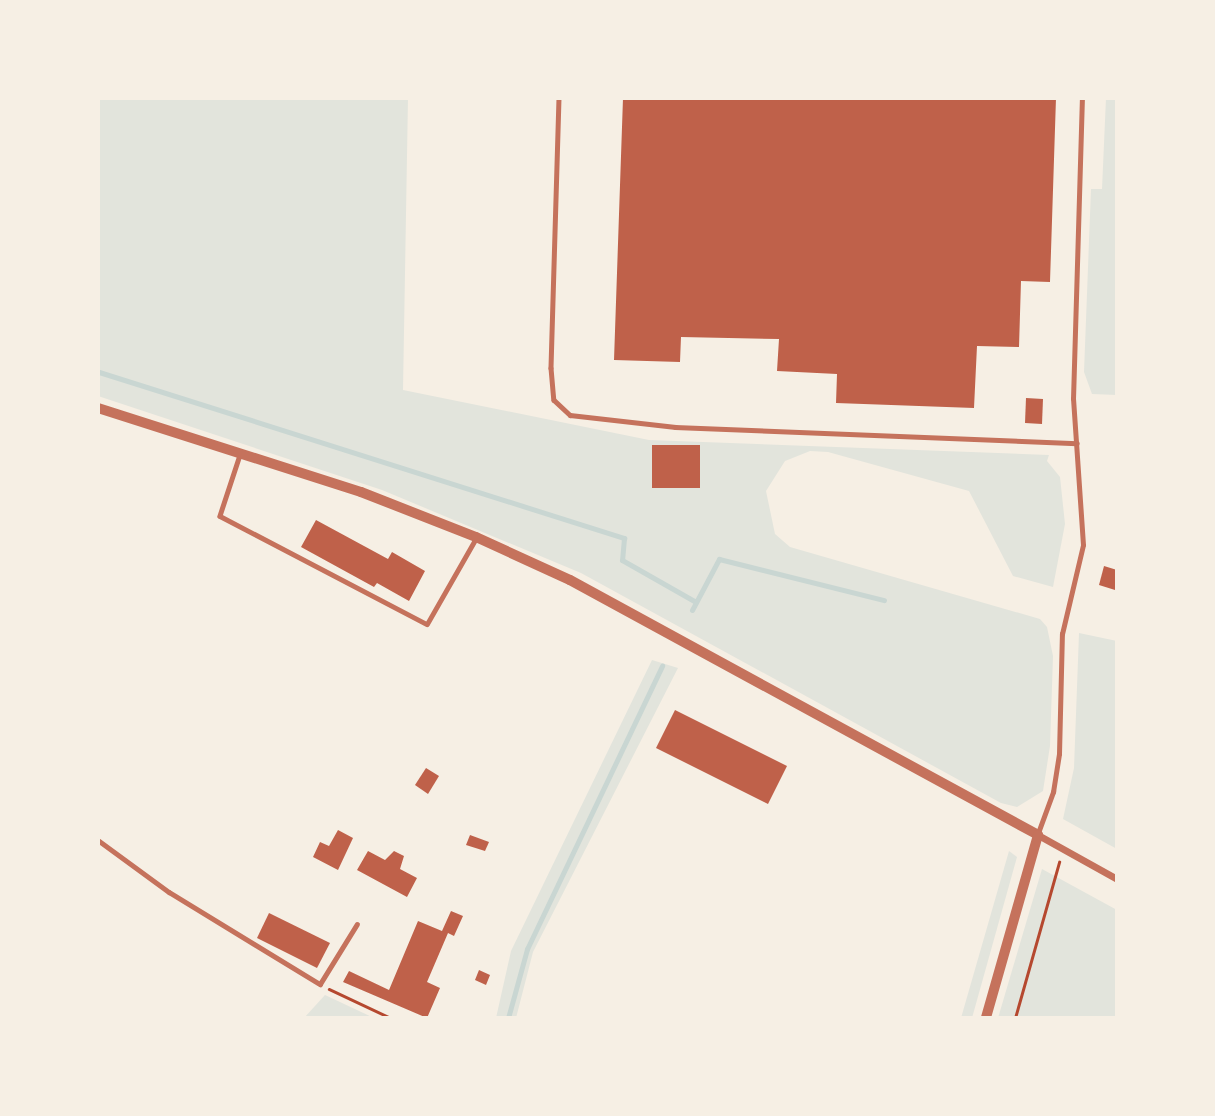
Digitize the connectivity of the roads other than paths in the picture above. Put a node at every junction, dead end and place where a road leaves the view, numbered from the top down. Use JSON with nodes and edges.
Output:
{"nodes":[{"id":1,"x":559,"y":98,"type":"edge"},
{"id":2,"x":1082,"y":98,"type":"edge"},
{"id":3,"x":98,"y":408,"type":"edge"},
{"id":4,"x":1077,"y":443,"type":"junction"},
{"id":5,"x":240,"y":455,"type":"junction"},
{"id":6,"x":476,"y":537,"type":"junction"},
{"id":7,"x":1038,"y":835,"type":"junction"},
{"id":8,"x":98,"y":840,"type":"edge"},
{"id":9,"x":1117,"y":879,"type":"edge"},
{"id":10,"x":357,"y":924,"type":"dead end"},
{"id":11,"x":986,"y":1018,"type":"edge"}],
"edges":[{"from":1,"to":4,"type":"lane"},
{"from":2,"to":4,"type":"lane"},
{"from":3,"to":5,"type":"street"},
{"from":4,"to":7,"type":"lane"},
{"from":5,"to":6,"type":"street"},
{"from":5,"to":6,"type":"lane"},
{"from":6,"to":7,"type":"street"},
{"from":7,"to":9,"type":"street"},
{"from":7,"to":11,"type":"street"},
{"from":8,"to":10,"type":"lane"}]}
